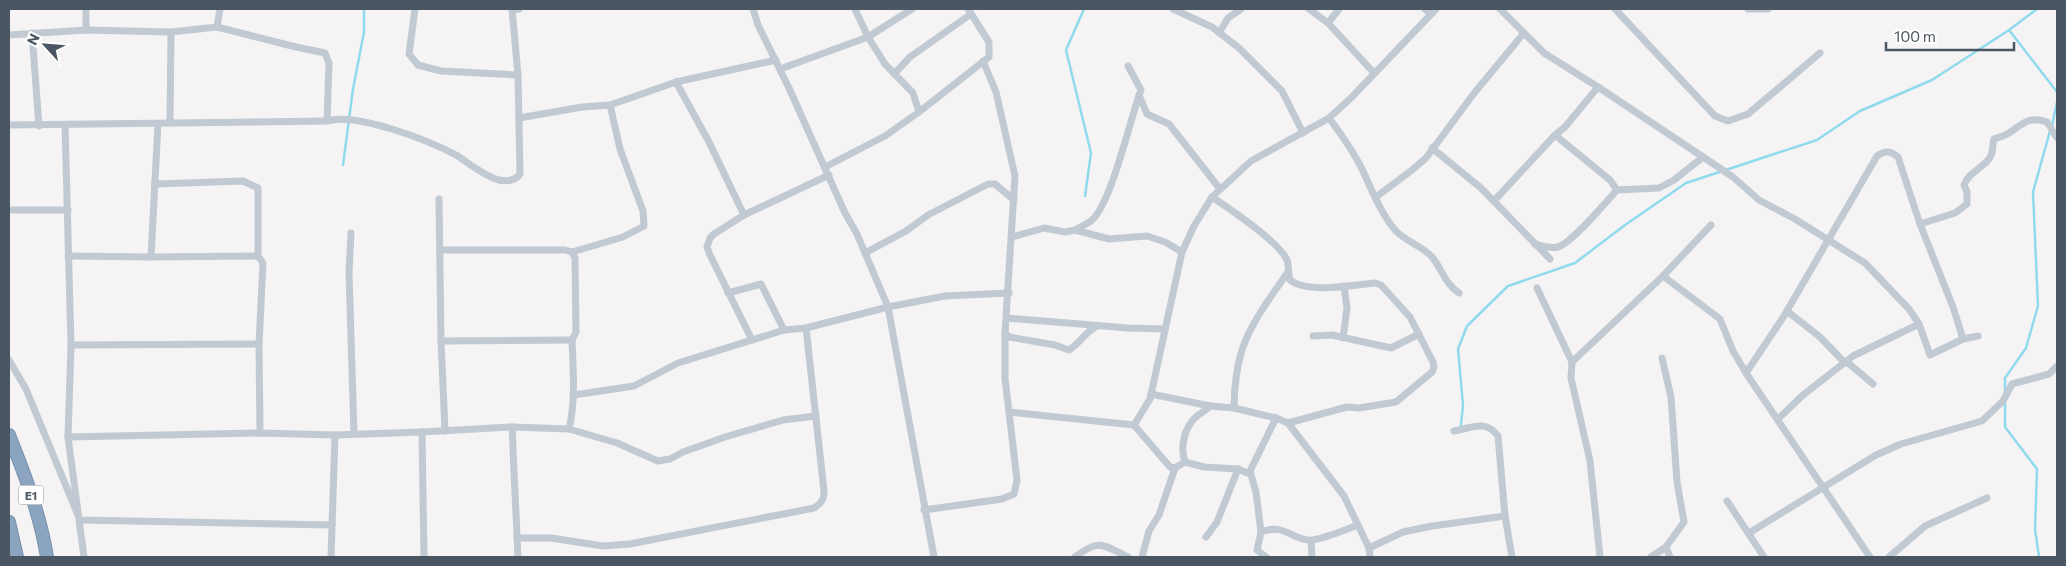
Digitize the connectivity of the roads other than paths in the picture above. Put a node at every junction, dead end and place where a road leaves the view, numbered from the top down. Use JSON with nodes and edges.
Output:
{"nodes":[{"id":1,"x":86,"y":9,"type":"edge"},
{"id":2,"x":220,"y":9,"type":"edge"},
{"id":3,"x":415,"y":9,"type":"edge"},
{"id":4,"x":514,"y":9,"type":"edge"},
{"id":5,"x":753,"y":9,"type":"edge"},
{"id":6,"x":855,"y":9,"type":"edge"},
{"id":7,"x":912,"y":9,"type":"edge"},
{"id":8,"x":1173,"y":9,"type":"edge"},
{"id":9,"x":1241,"y":9,"type":"edge"},
{"id":10,"x":1309,"y":9,"type":"edge"},
{"id":11,"x":1339,"y":9,"type":"edge"},
{"id":12,"x":1425,"y":9,"type":"edge"},
{"id":13,"x":1500,"y":9,"type":"edge"},
{"id":14,"x":1616,"y":9,"type":"edge"},
{"id":15,"x":1748,"y":9,"type":"edge"},
{"id":16,"x":1768,"y":9,"type":"edge"},
{"id":17,"x":970,"y":11,"type":"edge"},
{"id":18,"x":1434,"y":12,"type":"edge"},
{"id":19,"x":1328,"y":22,"type":"junction"},
{"id":20,"x":217,"y":27,"type":"junction"},
{"id":21,"x":86,"y":30,"type":"junction"},
{"id":22,"x":171,"y":32,"type":"junction"},
{"id":23,"x":32,"y":33,"type":"junction"},
{"id":24,"x":1219,"y":33,"type":"junction"},
{"id":25,"x":1524,"y":33,"type":"junction"},
{"id":26,"x":9,"y":35,"type":"edge"},
{"id":27,"x":868,"y":37,"type":"junction"},
{"id":28,"x":1820,"y":53,"type":"dead end"},
{"id":29,"x":776,"y":60,"type":"junction"},
{"id":30,"x":984,"y":61,"type":"junction"},
{"id":31,"x":1128,"y":66,"type":"dead end"},
{"id":32,"x":780,"y":69,"type":"junction"},
{"id":33,"x":1374,"y":73,"type":"junction"},
{"id":34,"x":894,"y":74,"type":"junction"},
{"id":35,"x":518,"y":75,"type":"junction"},
{"id":36,"x":676,"y":82,"type":"junction"},
{"id":37,"x":1598,"y":87,"type":"junction"},
{"id":38,"x":1139,"y":95,"type":"junction"},
{"id":39,"x":610,"y":105,"type":"junction"},
{"id":40,"x":919,"y":112,"type":"junction"},
{"id":41,"x":519,"y":118,"type":"junction"},
{"id":42,"x":1329,"y":118,"type":"junction"},
{"id":43,"x":327,"y":121,"type":"junction"},
{"id":44,"x":170,"y":123,"type":"junction"},
{"id":45,"x":158,"y":124,"type":"junction"},
{"id":46,"x":9,"y":125,"type":"edge"},
{"id":47,"x":65,"y":125,"type":"junction"},
{"id":48,"x":39,"y":126,"type":"junction"},
{"id":49,"x":1304,"y":133,"type":"junction"},
{"id":50,"x":1555,"y":135,"type":"junction"},
{"id":51,"x":2057,"y":138,"type":"edge"},
{"id":52,"x":1432,"y":148,"type":"junction"},
{"id":53,"x":1703,"y":157,"type":"junction"},
{"id":54,"x":825,"y":167,"type":"junction"},
{"id":55,"x":829,"y":175,"type":"junction"},
{"id":56,"x":155,"y":184,"type":"junction"},
{"id":57,"x":1220,"y":189,"type":"junction"},
{"id":58,"x":1617,"y":190,"type":"junction"},
{"id":59,"x":1212,"y":197,"type":"junction"},
{"id":60,"x":1376,"y":197,"type":"junction"},
{"id":61,"x":439,"y":199,"type":"dead end"},
{"id":62,"x":1014,"y":200,"type":"junction"},
{"id":63,"x":1494,"y":201,"type":"junction"},
{"id":64,"x":9,"y":210,"type":"edge"},
{"id":65,"x":68,"y":210,"type":"junction"},
{"id":66,"x":744,"y":215,"type":"junction"},
{"id":67,"x":1920,"y":224,"type":"junction"},
{"id":68,"x":1711,"y":225,"type":"dead end"},
{"id":69,"x":1076,"y":230,"type":"junction"},
{"id":70,"x":351,"y":233,"type":"dead end"},
{"id":71,"x":1012,"y":237,"type":"junction"},
{"id":72,"x":1829,"y":241,"type":"junction"},
{"id":73,"x":1535,"y":244,"type":"junction"},
{"id":74,"x":440,"y":250,"type":"junction"},
{"id":75,"x":572,"y":252,"type":"junction"},
{"id":76,"x":1182,"y":252,"type":"junction"},
{"id":77,"x":865,"y":253,"type":"junction"},
{"id":78,"x":68,"y":256,"type":"junction"},
{"id":79,"x":258,"y":256,"type":"junction"},
{"id":80,"x":151,"y":257,"type":"junction"},
{"id":81,"x":1550,"y":259,"type":"dead end"},
{"id":82,"x":1288,"y":272,"type":"junction"},
{"id":83,"x":1663,"y":276,"type":"junction"},
{"id":84,"x":1344,"y":286,"type":"junction"},
{"id":85,"x":1537,"y":288,"type":"dead end"},
{"id":86,"x":728,"y":293,"type":"junction"},
{"id":87,"x":1008,"y":293,"type":"junction"},
{"id":88,"x":1460,"y":293,"type":"dead end"},
{"id":89,"x":888,"y":306,"type":"junction"},
{"id":90,"x":1787,"y":311,"type":"junction"},
{"id":91,"x":1006,"y":318,"type":"junction"},
{"id":92,"x":1919,"y":324,"type":"junction"},
{"id":93,"x":1097,"y":325,"type":"junction"},
{"id":94,"x":806,"y":328,"type":"junction"},
{"id":95,"x":1165,"y":329,"type":"junction"},
{"id":96,"x":784,"y":330,"type":"junction"},
{"id":97,"x":1005,"y":333,"type":"junction"},
{"id":98,"x":1419,"y":334,"type":"junction"},
{"id":99,"x":1313,"y":336,"type":"dead end"},
{"id":100,"x":1978,"y":336,"type":"dead end"},
{"id":101,"x":1343,"y":338,"type":"junction"},
{"id":102,"x":1963,"y":339,"type":"junction"},
{"id":103,"x":572,"y":340,"type":"junction"},
{"id":104,"x":752,"y":340,"type":"junction"},
{"id":105,"x":441,"y":341,"type":"junction"},
{"id":106,"x":259,"y":344,"type":"junction"},
{"id":107,"x":71,"y":345,"type":"junction"},
{"id":108,"x":1662,"y":358,"type":"dead end"},
{"id":109,"x":9,"y":360,"type":"edge"},
{"id":110,"x":1572,"y":362,"type":"junction"},
{"id":111,"x":1846,"y":363,"type":"junction"},
{"id":112,"x":2057,"y":366,"type":"edge"},
{"id":113,"x":1746,"y":373,"type":"junction"},
{"id":114,"x":2049,"y":374,"type":"junction"},
{"id":115,"x":2057,"y":377,"type":"edge"},
{"id":116,"x":1872,"y":384,"type":"dead end"},
{"id":117,"x":1151,"y":394,"type":"junction"},
{"id":118,"x":574,"y":395,"type":"junction"},
{"id":119,"x":1210,"y":406,"type":"junction"},
{"id":120,"x":1234,"y":408,"type":"junction"},
{"id":121,"x":1009,"y":412,"type":"junction"},
{"id":122,"x":816,"y":416,"type":"junction"},
{"id":123,"x":1276,"y":418,"type":"junction"},
{"id":124,"x":1778,"y":419,"type":"junction"},
{"id":125,"x":1288,"y":423,"type":"junction"},
{"id":126,"x":1134,"y":425,"type":"junction"},
{"id":127,"x":512,"y":426,"type":"junction"},
{"id":128,"x":569,"y":429,"type":"junction"},
{"id":129,"x":445,"y":431,"type":"junction"},
{"id":130,"x":422,"y":432,"type":"junction"},
{"id":131,"x":1454,"y":432,"type":"dead end"},
{"id":132,"x":260,"y":433,"type":"junction"},
{"id":133,"x":354,"y":433,"type":"junction"},
{"id":134,"x":335,"y":434,"type":"junction"},
{"id":135,"x":9,"y":435,"type":"edge"},
{"id":136,"x":68,"y":437,"type":"junction"},
{"id":137,"x":1185,"y":462,"type":"junction"},
{"id":138,"x":1175,"y":468,"type":"junction"},
{"id":139,"x":1238,"y":469,"type":"junction"},
{"id":140,"x":1250,"y":474,"type":"junction"},
{"id":141,"x":1823,"y":487,"type":"junction"},
{"id":142,"x":1987,"y":498,"type":"dead end"},
{"id":143,"x":1727,"y":501,"type":"dead end"},
{"id":144,"x":924,"y":510,"type":"junction"},
{"id":145,"x":1505,"y":516,"type":"junction"},
{"id":146,"x":80,"y":520,"type":"junction"},
{"id":147,"x":9,"y":522,"type":"edge"},
{"id":148,"x":332,"y":525,"type":"junction"},
{"id":149,"x":1358,"y":525,"type":"junction"},
{"id":150,"x":1261,"y":532,"type":"junction"},
{"id":151,"x":1749,"y":533,"type":"junction"},
{"id":152,"x":1206,"y":537,"type":"dead end"},
{"id":153,"x":517,"y":538,"type":"junction"},
{"id":154,"x":1311,"y":541,"type":"junction"},
{"id":155,"x":1666,"y":547,"type":"junction"},
{"id":156,"x":1369,"y":548,"type":"junction"},
{"id":157,"x":17,"y":557,"type":"edge"},
{"id":158,"x":47,"y":557,"type":"edge"},
{"id":159,"x":84,"y":557,"type":"edge"},
{"id":160,"x":331,"y":557,"type":"edge"},
{"id":161,"x":424,"y":557,"type":"edge"},
{"id":162,"x":518,"y":557,"type":"edge"},
{"id":163,"x":934,"y":557,"type":"edge"},
{"id":164,"x":1075,"y":557,"type":"edge"},
{"id":165,"x":1128,"y":557,"type":"edge"},
{"id":166,"x":1142,"y":557,"type":"edge"},
{"id":167,"x":1266,"y":557,"type":"edge"},
{"id":168,"x":1312,"y":557,"type":"edge"},
{"id":169,"x":1370,"y":557,"type":"edge"},
{"id":170,"x":1512,"y":557,"type":"edge"},
{"id":171,"x":1600,"y":557,"type":"edge"},
{"id":172,"x":1651,"y":557,"type":"edge"},
{"id":173,"x":1670,"y":557,"type":"edge"},
{"id":174,"x":1764,"y":557,"type":"edge"},
{"id":175,"x":1870,"y":557,"type":"edge"},
{"id":176,"x":1889,"y":557,"type":"edge"}],
"edges":[{"from":1,"to":21,"type":"street"},
{"from":2,"to":20,"type":"street"},
{"from":3,"to":35,"type":"street"},
{"from":4,"to":35,"type":"street"},
{"from":5,"to":29,"type":"street"},
{"from":6,"to":27,"type":"street"},
{"from":7,"to":27,"type":"street"},
{"from":8,"to":24,"type":"street"},
{"from":9,"to":24,"type":"street"},
{"from":10,"to":19,"type":"street"},
{"from":11,"to":19,"type":"street"},
{"from":12,"to":18,"type":"street"},
{"from":13,"to":25,"type":"street"},
{"from":14,"to":28,"type":"street"},
{"from":15,"to":16,"type":"street"},
{"from":17,"to":30,"type":"street"},
{"from":17,"to":34,"type":"street"},
{"from":18,"to":33,"type":"street"},
{"from":19,"to":33,"type":"street"},
{"from":20,"to":22,"type":"street"},
{"from":20,"to":43,"type":"street"},
{"from":21,"to":22,"type":"street"},
{"from":21,"to":23,"type":"street"},
{"from":22,"to":44,"type":"street"},
{"from":23,"to":26,"type":"street"},
{"from":23,"to":48,"type":"street"},
{"from":24,"to":49,"type":"street"},
{"from":25,"to":37,"type":"street"},
{"from":25,"to":52,"type":"street"},
{"from":27,"to":32,"type":"street"},
{"from":27,"to":34,"type":"street"},
{"from":29,"to":32,"type":"street"},
{"from":29,"to":36,"type":"street"},
{"from":30,"to":40,"type":"street"},
{"from":30,"to":62,"type":"street"},
{"from":31,"to":38,"type":"street"},
{"from":32,"to":54,"type":"street"},
{"from":33,"to":42,"type":"street"},
{"from":34,"to":40,"type":"street"},
{"from":35,"to":41,"type":"street"},
{"from":36,"to":39,"type":"street"},
{"from":36,"to":66,"type":"street"},
{"from":37,"to":50,"type":"street"},
{"from":37,"to":53,"type":"street"},
{"from":38,"to":57,"type":"street"},
{"from":38,"to":69,"type":"street"},
{"from":39,"to":41,"type":"street"},
{"from":39,"to":75,"type":"street"},
{"from":40,"to":54,"type":"street"},
{"from":41,"to":43,"type":"street"},
{"from":42,"to":49,"type":"street"},
{"from":42,"to":60,"type":"street"},
{"from":43,"to":44,"type":"street"},
{"from":44,"to":45,"type":"street"},
{"from":45,"to":47,"type":"street"},
{"from":45,"to":56,"type":"street"},
{"from":46,"to":48,"type":"street"},
{"from":47,"to":48,"type":"street"},
{"from":47,"to":65,"type":"street"},
{"from":49,"to":57,"type":"street"},
{"from":50,"to":58,"type":"street"},
{"from":50,"to":63,"type":"street"},
{"from":51,"to":67,"type":"street"},
{"from":52,"to":60,"type":"street"},
{"from":52,"to":63,"type":"street"},
{"from":53,"to":58,"type":"street"},
{"from":53,"to":72,"type":"street"},
{"from":54,"to":55,"type":"street"},
{"from":55,"to":66,"type":"street"},
{"from":55,"to":77,"type":"street"},
{"from":56,"to":79,"type":"street"},
{"from":56,"to":80,"type":"street"},
{"from":57,"to":59,"type":"street"},
{"from":58,"to":73,"type":"street"},
{"from":59,"to":76,"type":"street"},
{"from":59,"to":82,"type":"street"},
{"from":60,"to":88,"type":"street"},
{"from":61,"to":74,"type":"street"},
{"from":62,"to":71,"type":"street"},
{"from":62,"to":77,"type":"street"},
{"from":63,"to":73,"type":"street"},
{"from":64,"to":65,"type":"street"},
{"from":65,"to":78,"type":"street"},
{"from":66,"to":86,"type":"street"},
{"from":67,"to":72,"type":"street"},
{"from":67,"to":102,"type":"street"},
{"from":68,"to":83,"type":"street"},
{"from":69,"to":71,"type":"street"},
{"from":69,"to":76,"type":"street"},
{"from":70,"to":133,"type":"street"},
{"from":71,"to":87,"type":"street"},
{"from":72,"to":90,"type":"street"},
{"from":72,"to":92,"type":"street"},
{"from":73,"to":81,"type":"street"},
{"from":74,"to":75,"type":"street"},
{"from":74,"to":105,"type":"street"},
{"from":75,"to":103,"type":"street"},
{"from":76,"to":95,"type":"street"},
{"from":77,"to":89,"type":"street"},
{"from":78,"to":80,"type":"street"},
{"from":78,"to":107,"type":"street"},
{"from":79,"to":80,"type":"street"},
{"from":79,"to":106,"type":"street"},
{"from":82,"to":84,"type":"street"},
{"from":82,"to":120,"type":"street"},
{"from":83,"to":110,"type":"street"},
{"from":83,"to":113,"type":"street"},
{"from":84,"to":98,"type":"street"},
{"from":84,"to":101,"type":"street"},
{"from":85,"to":110,"type":"street"},
{"from":86,"to":96,"type":"street"},
{"from":86,"to":104,"type":"street"},
{"from":87,"to":89,"type":"street"},
{"from":87,"to":91,"type":"street"},
{"from":89,"to":94,"type":"street"},
{"from":89,"to":144,"type":"street"},
{"from":90,"to":111,"type":"street"},
{"from":90,"to":113,"type":"street"},
{"from":91,"to":93,"type":"street"},
{"from":91,"to":97,"type":"street"},
{"from":92,"to":102,"type":"street"},
{"from":92,"to":111,"type":"street"},
{"from":93,"to":95,"type":"street"},
{"from":93,"to":97,"type":"street"},
{"from":94,"to":96,"type":"street"},
{"from":94,"to":122,"type":"street"},
{"from":95,"to":117,"type":"street"},
{"from":96,"to":104,"type":"street"},
{"from":97,"to":121,"type":"street"},
{"from":98,"to":101,"type":"street"},
{"from":98,"to":125,"type":"street"},
{"from":99,"to":101,"type":"street"},
{"from":100,"to":102,"type":"street"},
{"from":103,"to":105,"type":"street"},
{"from":103,"to":118,"type":"street"},
{"from":104,"to":118,"type":"street"},
{"from":105,"to":129,"type":"street"},
{"from":106,"to":107,"type":"street"},
{"from":106,"to":132,"type":"street"},
{"from":107,"to":136,"type":"street"},
{"from":108,"to":155,"type":"street"},
{"from":109,"to":146,"type":"street"},
{"from":110,"to":171,"type":"street"},
{"from":111,"to":116,"type":"street"},
{"from":111,"to":124,"type":"street"},
{"from":112,"to":114,"type":"street"},
{"from":113,"to":124,"type":"street"},
{"from":114,"to":115,"type":"street"},
{"from":114,"to":141,"type":"street"},
{"from":117,"to":119,"type":"street"},
{"from":117,"to":126,"type":"street"},
{"from":118,"to":128,"type":"street"},
{"from":119,"to":120,"type":"street"},
{"from":119,"to":137,"type":"street"},
{"from":120,"to":123,"type":"street"},
{"from":121,"to":126,"type":"street"},
{"from":121,"to":144,"type":"street"},
{"from":122,"to":128,"type":"street"},
{"from":122,"to":153,"type":"street"},
{"from":123,"to":125,"type":"street"},
{"from":123,"to":140,"type":"street"},
{"from":124,"to":141,"type":"street"},
{"from":125,"to":149,"type":"street"},
{"from":126,"to":138,"type":"street"},
{"from":127,"to":128,"type":"street"},
{"from":127,"to":129,"type":"street"},
{"from":127,"to":153,"type":"street"},
{"from":129,"to":130,"type":"street"},
{"from":130,"to":133,"type":"street"},
{"from":130,"to":161,"type":"street"},
{"from":131,"to":145,"type":"street"},
{"from":132,"to":134,"type":"street"},
{"from":132,"to":136,"type":"street"},
{"from":133,"to":134,"type":"street"},
{"from":134,"to":148,"type":"street"},
{"from":135,"to":158,"type":"highway","number":"E1"},
{"from":136,"to":146,"type":"street"},
{"from":137,"to":138,"type":"street"},
{"from":137,"to":139,"type":"street"},
{"from":138,"to":166,"type":"street"},
{"from":139,"to":140,"type":"street"},
{"from":139,"to":152,"type":"street"},
{"from":140,"to":150,"type":"street"},
{"from":141,"to":151,"type":"street"},
{"from":141,"to":175,"type":"street"},
{"from":142,"to":176,"type":"street"},
{"from":143,"to":151,"type":"street"},
{"from":144,"to":163,"type":"street"},
{"from":145,"to":156,"type":"street"},
{"from":145,"to":170,"type":"street"},
{"from":146,"to":148,"type":"street"},
{"from":146,"to":159,"type":"street"},
{"from":147,"to":157,"type":"highway","number":"E1"},
{"from":148,"to":160,"type":"street"},
{"from":149,"to":154,"type":"street"},
{"from":149,"to":156,"type":"street"},
{"from":150,"to":154,"type":"street"},
{"from":150,"to":167,"type":"street"},
{"from":151,"to":174,"type":"street"},
{"from":153,"to":162,"type":"street"},
{"from":154,"to":168,"type":"street"},
{"from":155,"to":172,"type":"street"},
{"from":155,"to":173,"type":"street"},
{"from":156,"to":169,"type":"street"},
{"from":164,"to":165,"type":"street"}]}
